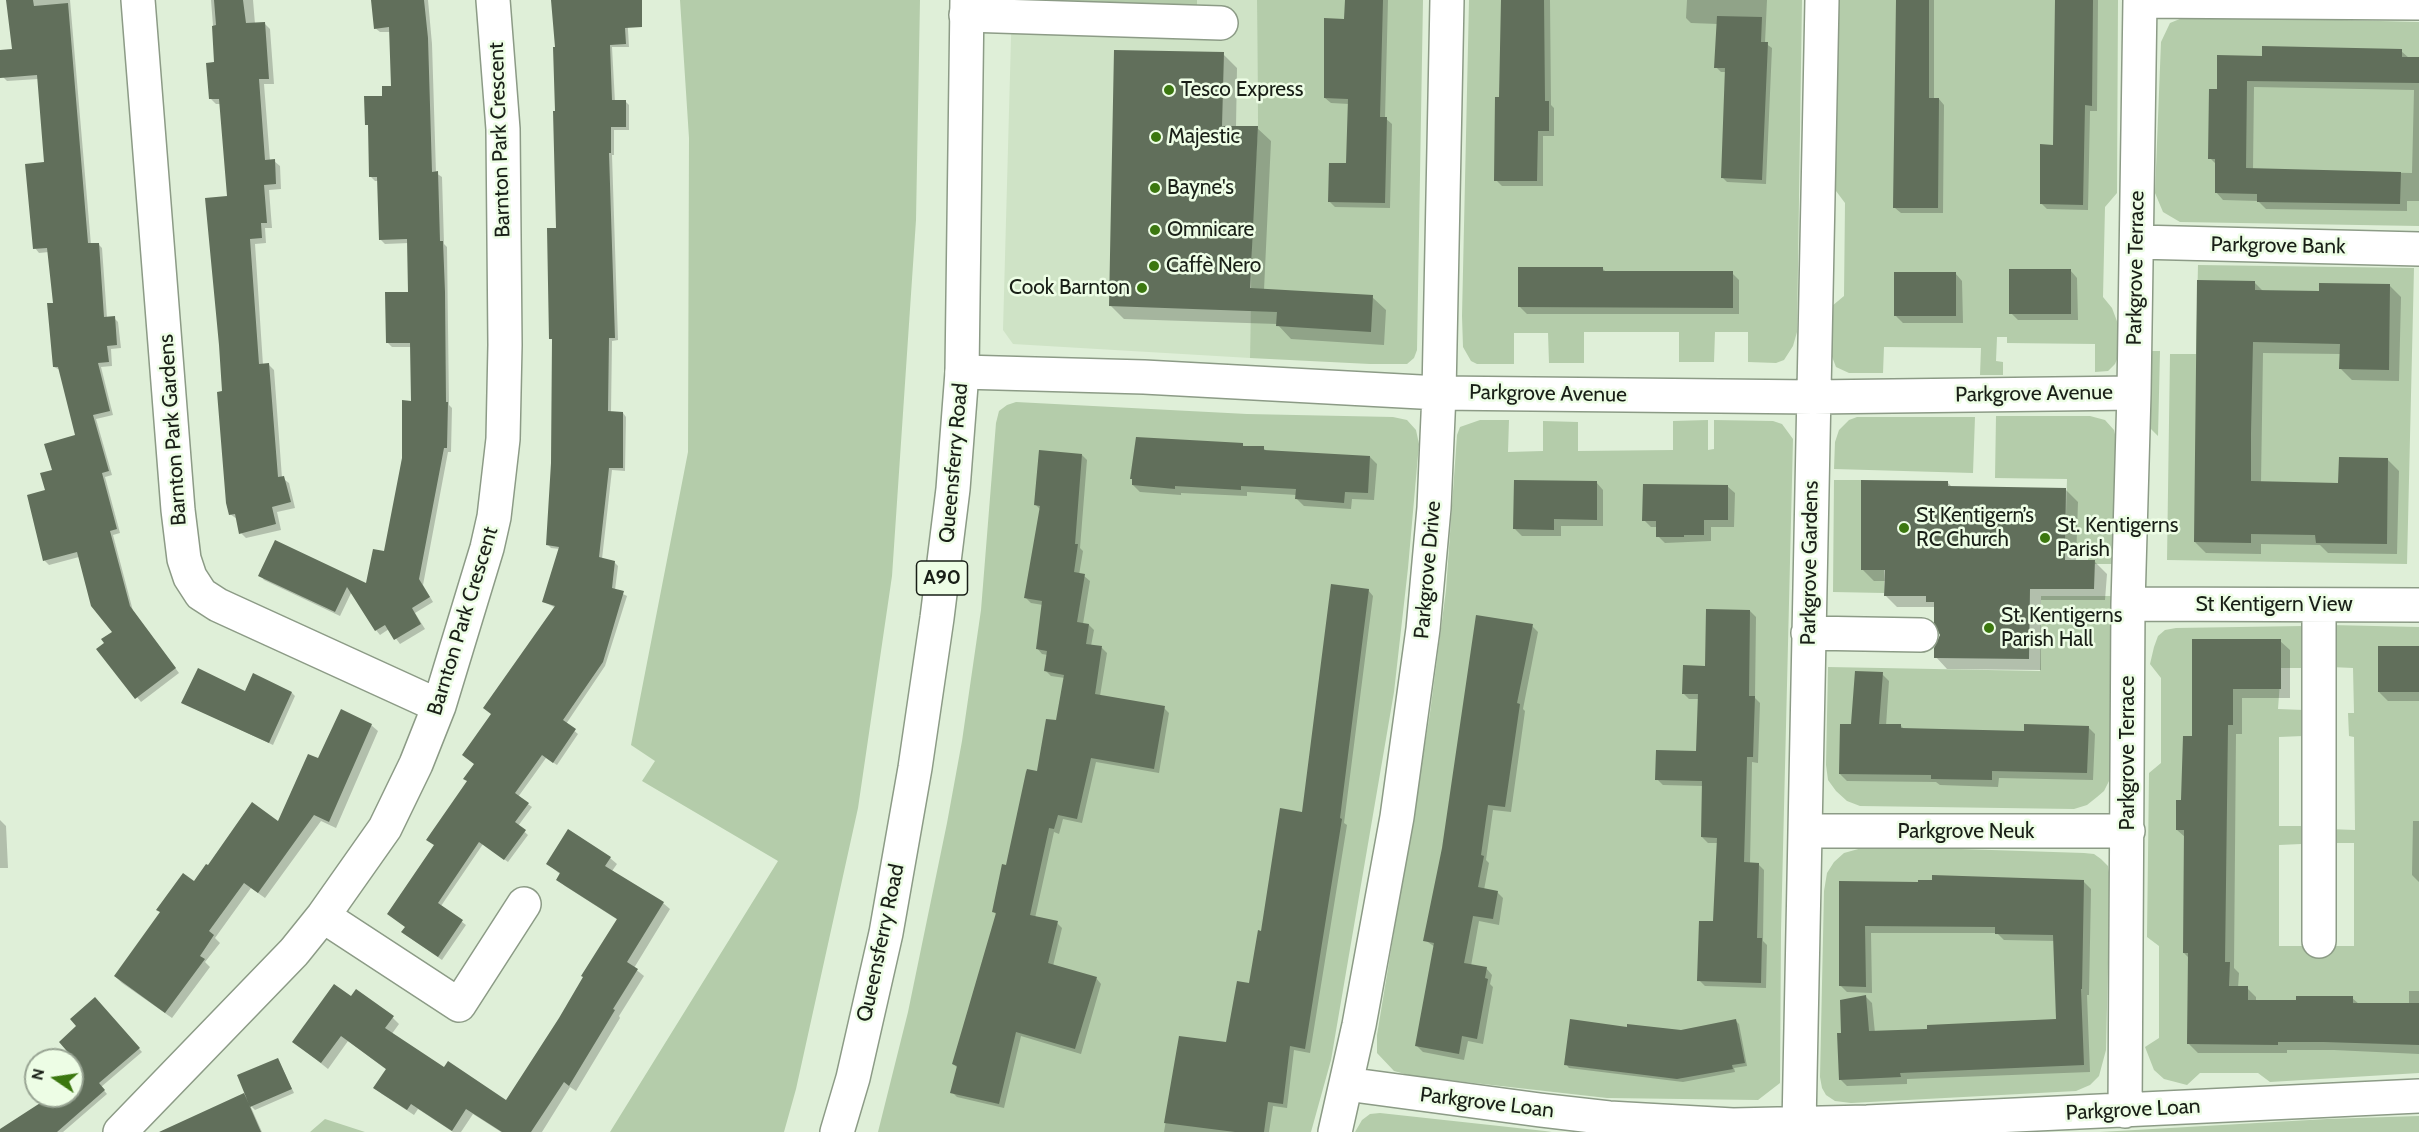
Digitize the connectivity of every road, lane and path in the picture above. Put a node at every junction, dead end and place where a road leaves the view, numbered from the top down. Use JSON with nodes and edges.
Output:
{"nodes":[{"id":1,"x":138,"y":0,"type":"edge"},
{"id":2,"x":493,"y":0,"type":"edge"},
{"id":3,"x":1447,"y":0,"type":"edge"},
{"id":4,"x":1822,"y":0,"type":"edge"},
{"id":5,"x":2140,"y":1,"type":"edge"},
{"id":6,"x":2419,"y":3,"type":"edge"},
{"id":7,"x":966,"y":8,"type":"edge"},
{"id":8,"x":1221,"y":23,"type":"dead end"},
{"id":9,"x":2137,"y":242,"type":"junction"},
{"id":10,"x":2419,"y":249,"type":"edge"},
{"id":11,"x":962,"y":372,"type":"junction"},
{"id":12,"x":1439,"y":393,"type":"junction"},
{"id":13,"x":2134,"y":393,"type":"junction"},
{"id":14,"x":1813,"y":397,"type":"junction"},
{"id":15,"x":2128,"y":604,"type":"junction"},
{"id":16,"x":2319,"y":605,"type":"junction"},
{"id":17,"x":2419,"y":605,"type":"edge"},
{"id":18,"x":1808,"y":633,"type":"junction"},
{"id":19,"x":1921,"y":636,"type":"dead end"},
{"id":20,"x":439,"y":705,"type":"junction"},
{"id":21,"x":1805,"y":831,"type":"junction"},
{"id":22,"x":2128,"y":831,"type":"junction"},
{"id":23,"x":524,"y":904,"type":"dead end"},
{"id":24,"x":323,"y":916,"type":"junction"},
{"id":25,"x":2319,"y":941,"type":"dead end"},
{"id":26,"x":1346,"y":1084,"type":"junction"},
{"id":27,"x":2419,"y":1096,"type":"edge"},
{"id":28,"x":2125,"y":1111,"type":"junction"},
{"id":29,"x":1800,"y":1125,"type":"junction"},
{"id":30,"x":120,"y":1132,"type":"edge"},
{"id":31,"x":837,"y":1132,"type":"edge"},
{"id":32,"x":1335,"y":1132,"type":"edge"}],
"edges":[{"from":1,"to":20,"type":"street","name":"Barnton Park Gardens"},
{"from":2,"to":20,"type":"street","name":"Barnton Park Crescent"},
{"from":3,"to":12,"type":"street","name":"Parkgrove Drive"},
{"from":4,"to":14,"type":"street","name":"Parkgrove Gardens"},
{"from":5,"to":6,"type":"street"},
{"from":5,"to":9,"type":"street","name":"Parkgrove Terrace"},
{"from":7,"to":8,"type":"street"},
{"from":7,"to":11,"type":"street","name":"Queensferry Road","number":"A90"},
{"from":9,"to":10,"type":"street","name":"Parkgrove Bank"},
{"from":9,"to":13,"type":"street","name":"Parkgrove Terrace"},
{"from":11,"to":12,"type":"street","name":"Parkgrove Avenue"},
{"from":11,"to":31,"type":"street","name":"Queensferry Road","number":"A90"},
{"from":12,"to":14,"type":"street","name":"Parkgrove Avenue"},
{"from":12,"to":26,"type":"street","name":"Parkgrove Drive"},
{"from":13,"to":14,"type":"street","name":"Parkgrove Avenue"},
{"from":13,"to":15,"type":"street","name":"Parkgrove Terrace"},
{"from":14,"to":18,"type":"street","name":"Parkgrove Gardens"},
{"from":15,"to":16,"type":"street","name":"St Kentigern View"},
{"from":15,"to":22,"type":"street","name":"Parkgrove Terrace"},
{"from":16,"to":17,"type":"street","name":"St Kentigern View"},
{"from":16,"to":25,"type":"street"},
{"from":18,"to":19,"type":"street"},
{"from":18,"to":21,"type":"street","name":"Parkgrove Gardens"},
{"from":20,"to":24,"type":"street","name":"Barnton Park Crescent"},
{"from":21,"to":22,"type":"street","name":"Parkgrove Neuk"},
{"from":21,"to":29,"type":"street","name":"Parkgrove Gardens"},
{"from":22,"to":28,"type":"street","name":"Parkgrove Terrace"},
{"from":23,"to":24,"type":"street"},
{"from":24,"to":30,"type":"street","name":"Barnton Park Crescent"},
{"from":26,"to":29,"type":"street","name":"Parkgrove Loan"},
{"from":26,"to":32,"type":"street","name":"Parkgrove Drive"},
{"from":27,"to":28,"type":"street","name":"Parkgrove Loan"},
{"from":28,"to":29,"type":"street","name":"Parkgrove Loan"}]}
